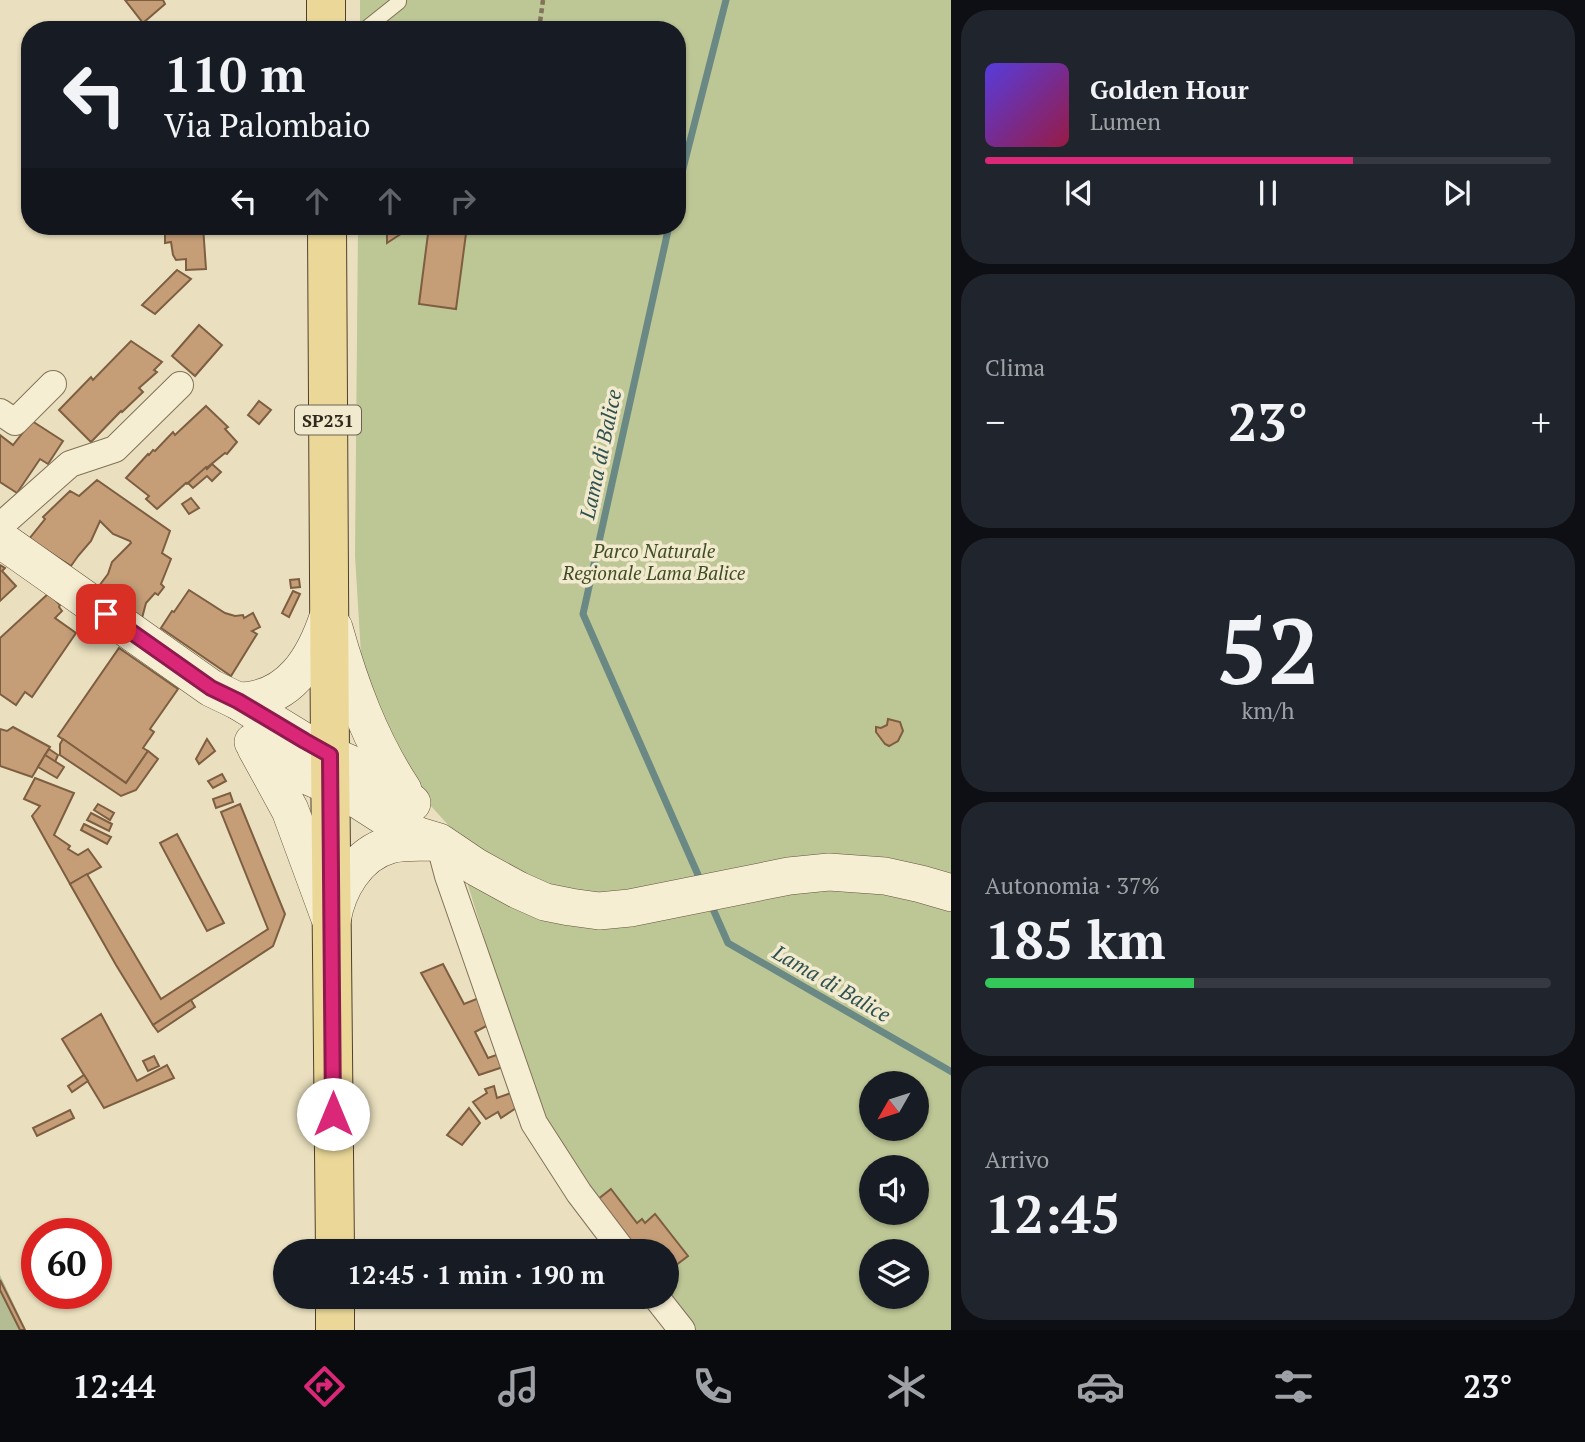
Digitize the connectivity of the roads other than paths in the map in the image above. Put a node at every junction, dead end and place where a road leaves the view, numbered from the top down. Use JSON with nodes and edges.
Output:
{"nodes":[{"id":1,"x":326,"y":0,"type":"edge"},
{"id":2,"x":399,"y":0,"type":"edge"},
{"id":3,"x":326,"y":21,"type":"edge"},
{"id":4,"x":375,"y":21,"type":"edge"},
{"id":5,"x":327,"y":235,"type":"edge"},
{"id":6,"x":53,"y":384,"type":"dead end"},
{"id":7,"x":180,"y":386,"type":"dead end"},
{"id":8,"x":0,"y":412,"type":"edge"},
{"id":9,"x":0,"y":526,"type":"edge"},
{"id":10,"x":0,"y":539,"type":"edge"},
{"id":11,"x":330,"y":613,"type":"junction"},
{"id":12,"x":225,"y":694,"type":"junction"},
{"id":13,"x":253,"y":742,"type":"junction"},
{"id":14,"x":330,"y":770,"type":"junction"},
{"id":15,"x":411,"y":803,"type":"junction"},
{"id":16,"x":439,"y":842,"type":"junction"},
{"id":17,"x":951,"y":893,"type":"edge"},
{"id":18,"x":332,"y":925,"type":"junction"},
{"id":19,"x":335,"y":1239,"type":"edge"},
{"id":20,"x":614,"y":1239,"type":"edge"},
{"id":21,"x":335,"y":1309,"type":"edge"},
{"id":22,"x":665,"y":1309,"type":"edge"},
{"id":23,"x":335,"y":1330,"type":"edge"},
{"id":24,"x":682,"y":1330,"type":"edge"}],
"edges":[{"from":1,"to":3,"type":"main road"},
{"from":2,"to":4,"type":"lane"},
{"from":5,"to":11,"type":"main road","number":"SP231"},
{"from":6,"to":8,"type":"street"},
{"from":7,"to":9,"type":"street"},
{"from":10,"to":12,"type":"main road"},
{"from":11,"to":12,"type":"main road"},
{"from":11,"to":14,"type":"main road","number":"SP231"},
{"from":11,"to":15,"type":"main road"},
{"from":12,"to":13,"type":"main road"},
{"from":12,"to":14,"type":"main road"},
{"from":13,"to":14,"type":"main road"},
{"from":13,"to":18,"type":"main road"},
{"from":14,"to":15,"type":"main road"},
{"from":14,"to":16,"type":"main road"},
{"from":14,"to":18,"type":"main road","number":"SP231"},
{"from":15,"to":16,"type":"main road"},
{"from":16,"to":17,"type":"main road"},
{"from":16,"to":18,"type":"main road"},
{"from":16,"to":20,"type":"street"},
{"from":18,"to":19,"type":"main road","number":"SP231"},
{"from":21,"to":23,"type":"main road"},
{"from":22,"to":24,"type":"street"}]}
